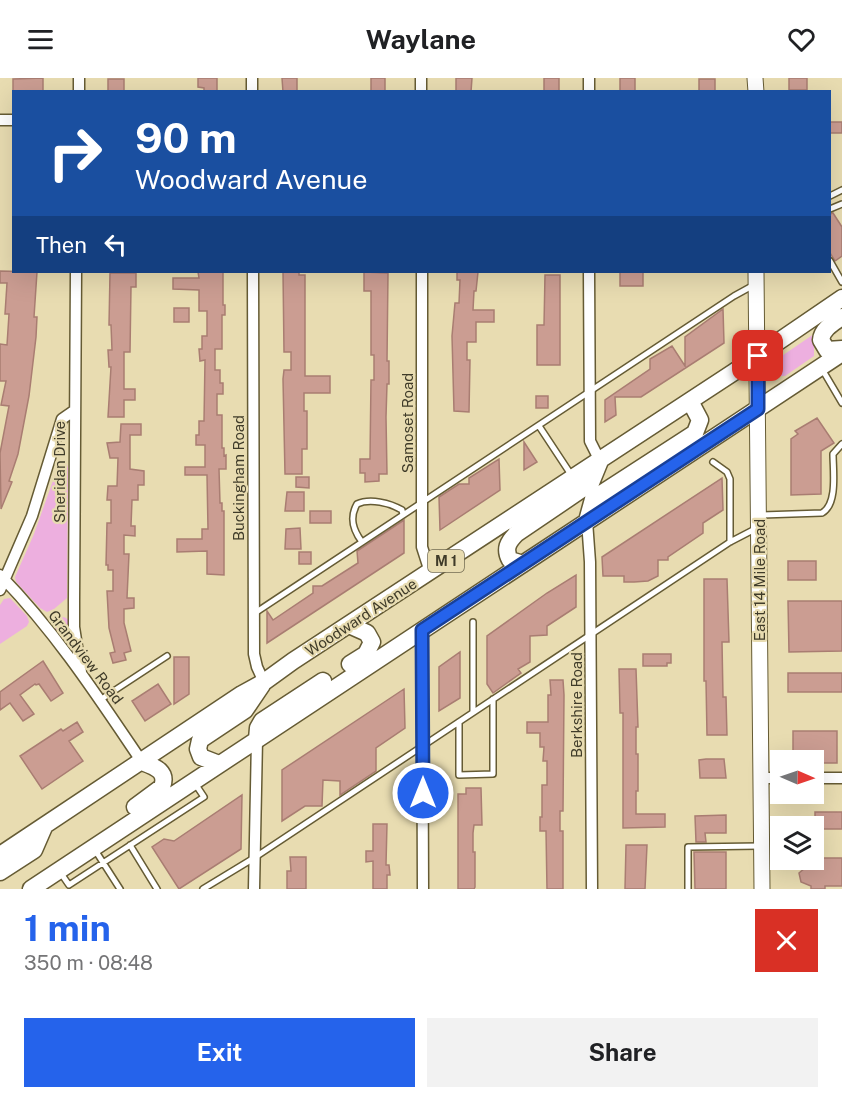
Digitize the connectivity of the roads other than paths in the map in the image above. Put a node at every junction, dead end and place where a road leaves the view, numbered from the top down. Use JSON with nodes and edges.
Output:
{"nodes":[{"id":1,"x":831,"y":263,"type":"edge"},
{"id":2,"x":76,"y":273,"type":"edge"},
{"id":3,"x":253,"y":273,"type":"edge"},
{"id":4,"x":422,"y":273,"type":"edge"},
{"id":5,"x":590,"y":273,"type":"edge"},
{"id":6,"x":756,"y":277,"type":"edge"},
{"id":7,"x":842,"y":282,"type":"edge"},
{"id":8,"x":842,"y":298,"type":"edge"},
{"id":9,"x":842,"y":317,"type":"edge"},
{"id":10,"x":842,"y":351,"type":"edge"},
{"id":11,"x":758,"y":356,"type":"junction"},
{"id":12,"x":821,"y":367,"type":"junction"},
{"id":13,"x":590,"y":392,"type":"junction"},
{"id":14,"x":690,"y":401,"type":"junction"},
{"id":15,"x":842,"y":403,"type":"edge"},
{"id":16,"x":758,"y":409,"type":"junction"},
{"id":17,"x":75,"y":410,"type":"junction"},
{"id":18,"x":539,"y":426,"type":"junction"},
{"id":19,"x":842,"y":444,"type":"edge"},
{"id":20,"x":600,"y":461,"type":"junction"},
{"id":21,"x":712,"y":462,"type":"dead end"},
{"id":22,"x":573,"y":477,"type":"junction"},
{"id":23,"x":422,"y":502,"type":"junction"},
{"id":24,"x":403,"y":515,"type":"junction"},
{"id":25,"x":587,"y":521,"type":"junction"},
{"id":26,"x":759,"y":521,"type":"junction"},
{"id":27,"x":362,"y":542,"type":"junction"},
{"id":28,"x":730,"y":542,"type":"junction"},
{"id":29,"x":523,"y":564,"type":"junction"},
{"id":30,"x":430,"y":572,"type":"junction"},
{"id":31,"x":2,"y":582,"type":"edge"},
{"id":32,"x":254,"y":614,"type":"junction"},
{"id":33,"x":473,"y":622,"type":"dead end"},
{"id":34,"x":349,"y":625,"type":"junction"},
{"id":35,"x":422,"y":630,"type":"junction"},
{"id":36,"x":591,"y":634,"type":"junction"},
{"id":37,"x":167,"y":656,"type":"dead end"},
{"id":38,"x":81,"y":672,"type":"junction"},
{"id":39,"x":264,"y":682,"type":"junction"},
{"id":40,"x":493,"y":699,"type":"junction"},
{"id":41,"x":100,"y":700,"type":"junction"},
{"id":42,"x":473,"y":712,"type":"junction"},
{"id":43,"x":459,"y":722,"type":"junction"},
{"id":44,"x":257,"y":739,"type":"junction"},
{"id":45,"x":423,"y":746,"type":"junction"},
{"id":46,"x":142,"y":762,"type":"junction"},
{"id":47,"x":219,"y":764,"type":"junction"},
{"id":48,"x":761,"y":778,"type":"junction"},
{"id":49,"x":770,"y":778,"type":"edge"},
{"id":50,"x":824,"y":778,"type":"edge"},
{"id":51,"x":842,"y":778,"type":"edge"},
{"id":52,"x":194,"y":781,"type":"junction"},
{"id":53,"x":44,"y":827,"type":"junction"},
{"id":54,"x":130,"y":845,"type":"junction"},
{"id":55,"x":761,"y":846,"type":"junction"},
{"id":56,"x":87,"y":852,"type":"junction"},
{"id":57,"x":0,"y":855,"type":"edge"},
{"id":58,"x":254,"y":858,"type":"junction"},
{"id":59,"x":103,"y":863,"type":"junction"},
{"id":60,"x":59,"y":870,"type":"junction"},
{"id":61,"x":0,"y":872,"type":"edge"},
{"id":62,"x":38,"y":887,"type":"edge"},
{"id":63,"x":120,"y":889,"type":"edge"},
{"id":64,"x":157,"y":889,"type":"edge"},
{"id":65,"x":203,"y":889,"type":"edge"},
{"id":66,"x":254,"y":889,"type":"edge"},
{"id":67,"x":423,"y":889,"type":"edge"},
{"id":68,"x":592,"y":889,"type":"edge"},
{"id":69,"x":688,"y":889,"type":"edge"},
{"id":70,"x":762,"y":889,"type":"edge"}],
"edges":[{"from":1,"to":7,"type":"lane"},
{"from":2,"to":17,"type":"street","name":"Sheridan Drive"},
{"from":3,"to":32,"type":"street","name":"Buckingham Road"},
{"from":4,"to":23,"type":"street","name":"Samoset Road"},
{"from":5,"to":13,"type":"street"},
{"from":6,"to":11,"type":"main road","name":"East 14 Mile Road"},
{"from":6,"to":13,"type":"lane"},
{"from":8,"to":11,"type":"main road","name":"Woodward Avenue","number":"M 1"},
{"from":9,"to":10,"type":"main road"},
{"from":10,"to":12,"type":"main road"},
{"from":11,"to":14,"type":"main road","name":"Woodward Avenue","number":"M 1"},
{"from":11,"to":16,"type":"main road","name":"East 14 Mile Road"},
{"from":12,"to":15,"type":"lane"},
{"from":12,"to":16,"type":"main road"},
{"from":13,"to":18,"type":"lane"},
{"from":13,"to":20,"type":"street"},
{"from":14,"to":20,"type":"main road","name":"Woodward Avenue","number":"M 1"},
{"from":14,"to":25,"type":"main road"},
{"from":16,"to":25,"type":"main road"},
{"from":16,"to":26,"type":"main road","name":"East 14 Mile Road"},
{"from":17,"to":31,"type":"street"},
{"from":17,"to":38,"type":"street","name":"Sheridan Drive"},
{"from":18,"to":22,"type":"lane"},
{"from":18,"to":23,"type":"lane"},
{"from":19,"to":26,"type":"lane"},
{"from":20,"to":22,"type":"main road","name":"Woodward Avenue","number":"M 1"},
{"from":20,"to":29,"type":"main road"},
{"from":21,"to":28,"type":"lane"},
{"from":22,"to":30,"type":"main road","name":"Woodward Avenue","number":"M 1"},
{"from":23,"to":24,"type":"lane"},
{"from":23,"to":30,"type":"street","name":"Samoset Road"},
{"from":24,"to":27,"type":"lane"},
{"from":24,"to":27,"type":"lane"},
{"from":25,"to":29,"type":"main road"},
{"from":25,"to":36,"type":"street","name":"Berkshire Road"},
{"from":26,"to":28,"type":"lane"},
{"from":26,"to":48,"type":"main road","name":"East 14 Mile Road"},
{"from":27,"to":32,"type":"lane"},
{"from":28,"to":36,"type":"lane"},
{"from":29,"to":35,"type":"main road"},
{"from":30,"to":34,"type":"main road","name":"Woodward Avenue","number":"M 1"},
{"from":31,"to":38,"type":"street","name":"Grandview Road"},
{"from":32,"to":39,"type":"street","name":"Buckingham Road"},
{"from":33,"to":42,"type":"lane"},
{"from":34,"to":39,"type":"main road","name":"Woodward Avenue","number":"M 1"},
{"from":34,"to":44,"type":"main road"},
{"from":35,"to":44,"type":"main road"},
{"from":35,"to":45,"type":"street"},
{"from":36,"to":40,"type":"lane"},
{"from":36,"to":68,"type":"street","name":"Berkshire Road"},
{"from":37,"to":41,"type":"lane"},
{"from":38,"to":41,"type":"street","name":"Grandview Road"},
{"from":39,"to":46,"type":"main road","name":"Woodward Avenue","number":"M 1"},
{"from":39,"to":47,"type":"main road"},
{"from":40,"to":42,"type":"lane"},
{"from":40,"to":43,"type":"lane"},
{"from":41,"to":46,"type":"street","name":"Grandview Road"},
{"from":42,"to":43,"type":"lane"},
{"from":43,"to":45,"type":"lane"},
{"from":44,"to":47,"type":"main road"},
{"from":44,"to":58,"type":"street"},
{"from":45,"to":58,"type":"lane"},
{"from":45,"to":67,"type":"street"},
{"from":46,"to":53,"type":"main road","name":"Woodward Avenue","number":"M 1"},
{"from":46,"to":56,"type":"main road"},
{"from":47,"to":52,"type":"main road"},
{"from":48,"to":49,"type":"street"},
{"from":48,"to":55,"type":"main road","name":"East 14 Mile Road"},
{"from":50,"to":51,"type":"street"},
{"from":52,"to":54,"type":"lane"},
{"from":52,"to":56,"type":"main road"},
{"from":53,"to":57,"type":"main road","name":"Woodward Avenue","number":"M 1"},
{"from":53,"to":61,"type":"main road"},
{"from":54,"to":59,"type":"lane"},
{"from":54,"to":64,"type":"lane"},
{"from":55,"to":69,"type":"lane"},
{"from":55,"to":70,"type":"main road","name":"East 14 Mile Road"},
{"from":56,"to":59,"type":"lane"},
{"from":56,"to":60,"type":"main road"},
{"from":58,"to":65,"type":"lane"},
{"from":58,"to":66,"type":"street"},
{"from":59,"to":60,"type":"lane"},
{"from":59,"to":63,"type":"lane"},
{"from":60,"to":62,"type":"main road"}]}
